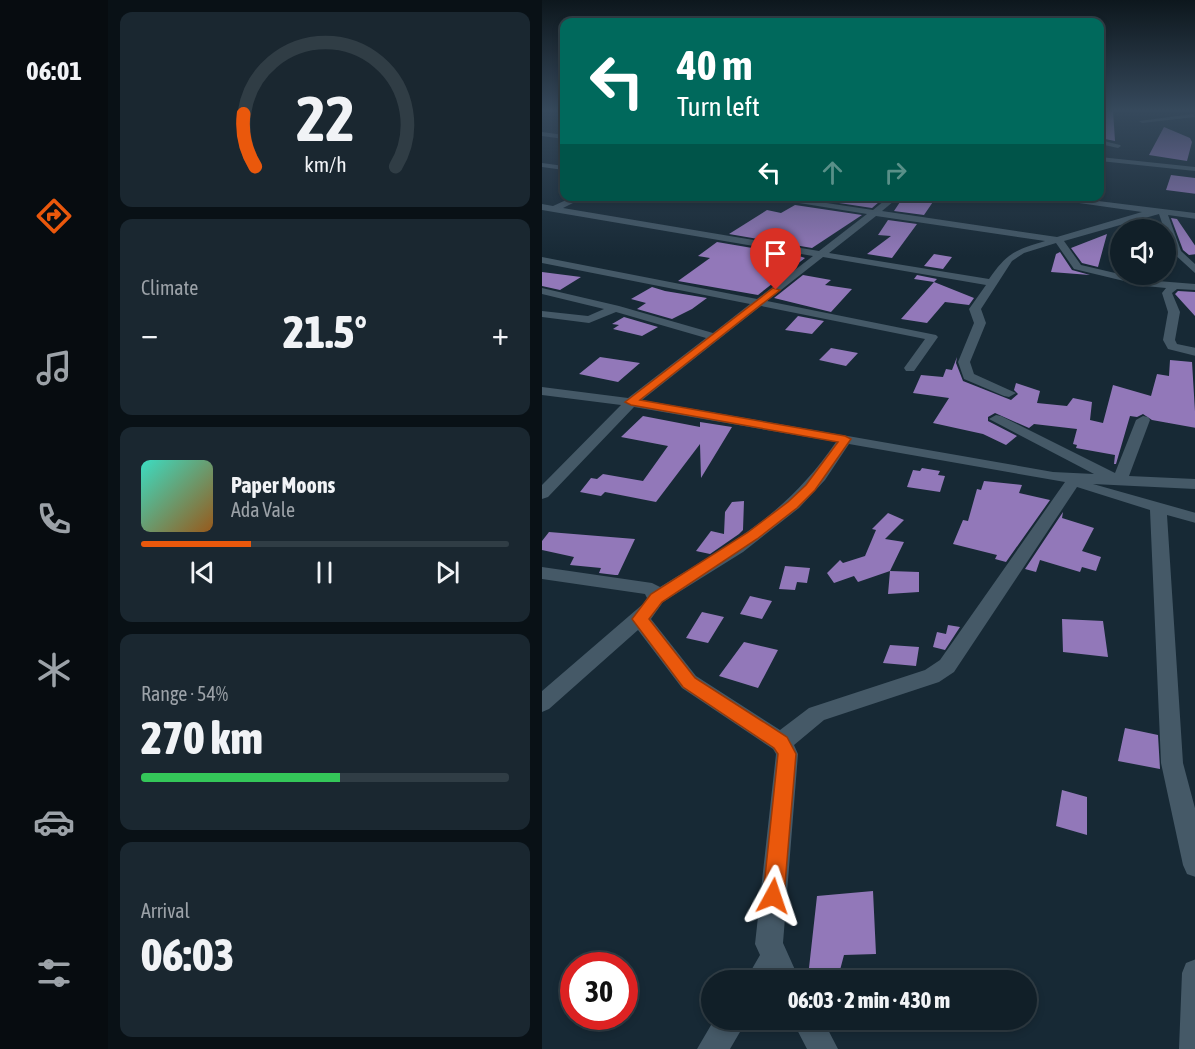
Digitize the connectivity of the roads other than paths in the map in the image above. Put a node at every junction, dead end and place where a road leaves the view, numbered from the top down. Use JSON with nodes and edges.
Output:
{"nodes":[{"id":1,"x":1104,"y":159,"type":"edge"},
{"id":2,"x":542,"y":165,"type":"edge"},
{"id":3,"x":560,"y":167,"type":"edge"},
{"id":4,"x":1196,"y":169,"type":"edge"},
{"id":5,"x":572,"y":201,"type":"edge"},
{"id":6,"x":793,"y":201,"type":"edge"},
{"id":7,"x":889,"y":201,"type":"edge"},
{"id":8,"x":1073,"y":201,"type":"edge"},
{"id":9,"x":542,"y":207,"type":"edge"},
{"id":10,"x":554,"y":209,"type":"junction"},
{"id":11,"x":1158,"y":212,"type":"junction"},
{"id":12,"x":873,"y":213,"type":"junction"},
{"id":13,"x":542,"y":214,"type":"edge"},
{"id":14,"x":1196,"y":216,"type":"edge"},
{"id":15,"x":1058,"y":240,"type":"junction"},
{"id":16,"x":821,"y":254,"type":"junction"},
{"id":17,"x":542,"y":260,"type":"edge"},
{"id":18,"x":1196,"y":271,"type":"edge"},
{"id":19,"x":993,"y":283,"type":"junction"},
{"id":20,"x":1173,"y":287,"type":"junction"},
{"id":21,"x":1196,"y":287,"type":"edge"},
{"id":22,"x":542,"y":291,"type":"edge"},
{"id":23,"x":761,"y":302,"type":"junction"},
{"id":24,"x":615,"y":308,"type":"junction"},
{"id":25,"x":542,"y":314,"type":"edge"},
{"id":26,"x":715,"y":338,"type":"junction"},
{"id":27,"x":1196,"y":352,"type":"edge"},
{"id":28,"x":910,"y":368,"type":"dead end"},
{"id":29,"x":542,"y":391,"type":"edge"},
{"id":30,"x":1009,"y":393,"type":"dead end"},
{"id":31,"x":631,"y":402,"type":"junction"},
{"id":32,"x":996,"y":419,"type":"dead end"},
{"id":33,"x":1143,"y":420,"type":"dead end"},
{"id":34,"x":845,"y":439,"type":"junction"},
{"id":35,"x":1053,"y":477,"type":"junction"},
{"id":36,"x":1119,"y":481,"type":"junction"},
{"id":37,"x":1073,"y":482,"type":"junction"},
{"id":38,"x":1196,"y":484,"type":"edge"},
{"id":39,"x":542,"y":494,"type":"edge"},
{"id":40,"x":1158,"y":507,"type":"junction"},
{"id":41,"x":1196,"y":518,"type":"edge"},
{"id":42,"x":542,"y":573,"type":"edge"},
{"id":43,"x":656,"y":598,"type":"junction"},
{"id":44,"x":640,"y":619,"type":"junction"},
{"id":45,"x":542,"y":704,"type":"edge"},
{"id":46,"x":780,"y":742,"type":"junction"},
{"id":47,"x":1191,"y":830,"type":"edge"},
{"id":48,"x":1196,"y":865,"type":"edge"},
{"id":49,"x":772,"y":970,"type":"edge"},
{"id":50,"x":1196,"y":973,"type":"edge"},
{"id":51,"x":725,"y":1030,"type":"edge"},
{"id":52,"x":813,"y":1030,"type":"edge"},
{"id":53,"x":712,"y":1049,"type":"edge"},
{"id":54,"x":823,"y":1049,"type":"edge"},
{"id":55,"x":1194,"y":1049,"type":"edge"}],
"edges":[{"from":1,"to":4,"type":"street"},
{"from":2,"to":3,"type":"street"},
{"from":5,"to":10,"type":"street"},
{"from":6,"to":12,"type":"street"},
{"from":7,"to":12,"type":"street"},
{"from":8,"to":11,"type":"street"},
{"from":9,"to":10,"type":"street"},
{"from":10,"to":13,"type":"street"},
{"from":10,"to":16,"type":"street"},
{"from":11,"to":14,"type":"street"},
{"from":11,"to":15,"type":"street"},
{"from":11,"to":18,"type":"street"},
{"from":12,"to":15,"type":"street"},
{"from":12,"to":16,"type":"street"},
{"from":15,"to":19,"type":"street"},
{"from":15,"to":20,"type":"street"},
{"from":16,"to":19,"type":"street"},
{"from":16,"to":23,"type":"street"},
{"from":17,"to":23,"type":"street"},
{"from":19,"to":30,"type":"street"},
{"from":20,"to":21,"type":"street"},
{"from":20,"to":27,"type":"street"},
{"from":22,"to":24,"type":"street"},
{"from":23,"to":26,"type":"street"},
{"from":23,"to":28,"type":"street"},
{"from":24,"to":25,"type":"street"},
{"from":24,"to":26,"type":"street"},
{"from":26,"to":31,"type":"street"},
{"from":29,"to":31,"type":"street"},
{"from":31,"to":34,"type":"street"},
{"from":31,"to":39,"type":"street"},
{"from":32,"to":36,"type":"street"},
{"from":33,"to":36,"type":"street"},
{"from":34,"to":35,"type":"street"},
{"from":34,"to":43,"type":"street"},
{"from":35,"to":36,"type":"street"},
{"from":35,"to":37,"type":"street"},
{"from":36,"to":38,"type":"street"},
{"from":37,"to":40,"type":"street"},
{"from":37,"to":46,"type":"street"},
{"from":40,"to":41,"type":"street"},
{"from":40,"to":47,"type":"street"},
{"from":42,"to":43,"type":"street"},
{"from":43,"to":44,"type":"street"},
{"from":44,"to":45,"type":"street"},
{"from":44,"to":46,"type":"street"},
{"from":46,"to":49,"type":"street"},
{"from":47,"to":48,"type":"street"},
{"from":50,"to":55,"type":"street"},
{"from":51,"to":53,"type":"street"},
{"from":52,"to":54,"type":"street"}]}
